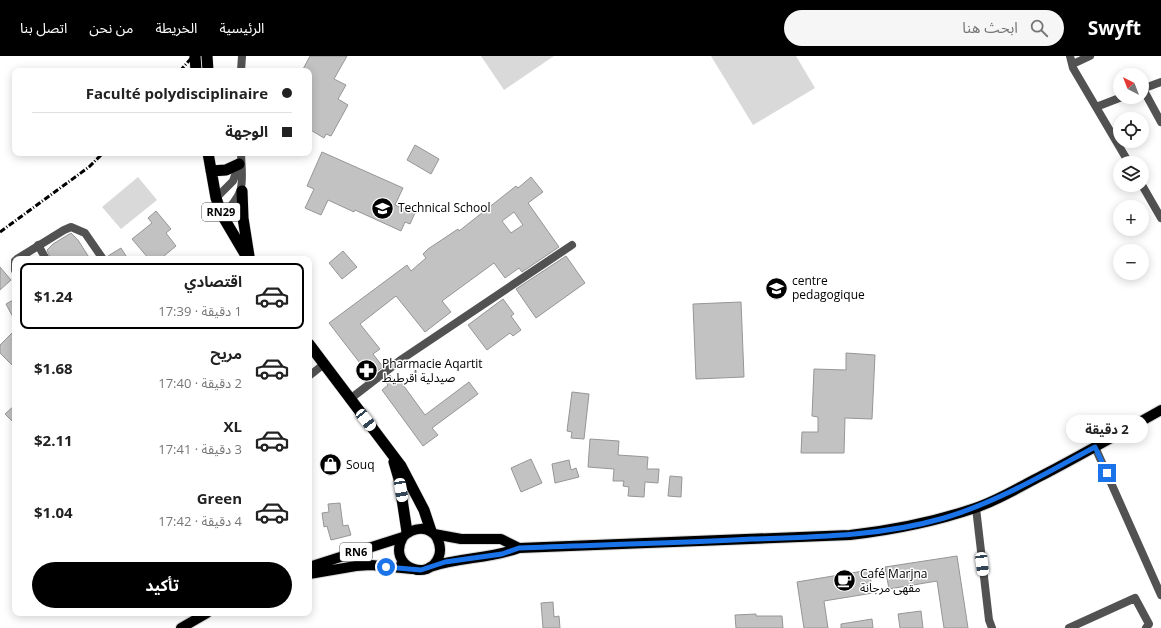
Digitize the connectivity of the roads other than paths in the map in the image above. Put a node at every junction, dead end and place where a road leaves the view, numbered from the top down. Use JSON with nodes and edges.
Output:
{"nodes":[{"id":1,"x":195,"y":56,"type":"edge"},
{"id":2,"x":207,"y":56,"type":"edge"},
{"id":3,"x":242,"y":56,"type":"edge"},
{"id":4,"x":1090,"y":56,"type":"edge"},
{"id":5,"x":1072,"y":60,"type":"edge"},
{"id":6,"x":196,"y":68,"type":"edge"},
{"id":7,"x":208,"y":68,"type":"edge"},
{"id":8,"x":241,"y":68,"type":"edge"},
{"id":9,"x":1161,"y":82,"type":"edge"},
{"id":10,"x":1149,"y":86,"type":"edge"},
{"id":11,"x":1113,"y":100,"type":"edge"},
{"id":12,"x":1149,"y":101,"type":"edge"},
{"id":13,"x":1096,"y":107,"type":"junction"},
{"id":14,"x":1161,"y":122,"type":"edge"},
{"id":15,"x":209,"y":156,"type":"edge"},
{"id":16,"x":1125,"y":156,"type":"edge"},
{"id":17,"x":240,"y":157,"type":"edge"},
{"id":18,"x":211,"y":171,"type":"junction"},
{"id":19,"x":242,"y":191,"type":"junction"},
{"id":20,"x":1146,"y":192,"type":"edge"},
{"id":21,"x":216,"y":198,"type":"junction"},
{"id":22,"x":222,"y":215,"type":"junction"},
{"id":23,"x":1161,"y":218,"type":"edge"},
{"id":24,"x":38,"y":245,"type":"junction"},
{"id":25,"x":572,"y":245,"type":"dead end"},
{"id":26,"x":22,"y":256,"type":"edge"},
{"id":27,"x":44,"y":256,"type":"edge"},
{"id":28,"x":101,"y":256,"type":"edge"},
{"id":29,"x":247,"y":256,"type":"edge"},
{"id":30,"x":249,"y":256,"type":"edge"},
{"id":31,"x":312,"y":348,"type":"edge"},
{"id":32,"x":324,"y":364,"type":"junction"},
{"id":33,"x":312,"y":374,"type":"edge"},
{"id":34,"x":350,"y":399,"type":"junction"},
{"id":35,"x":1161,"y":410,"type":"edge"},
{"id":36,"x":1095,"y":447,"type":"junction"},
{"id":37,"x":391,"y":452,"type":"junction"},
{"id":38,"x":976,"y":508,"type":"junction"},
{"id":39,"x":433,"y":533,"type":"junction"},
{"id":40,"x":405,"y":534,"type":"junction"},
{"id":41,"x":519,"y":548,"type":"junction"},
{"id":42,"x":312,"y":567,"type":"edge"},
{"id":43,"x":430,"y":567,"type":"junction"},
{"id":44,"x":416,"y":570,"type":"junction"},
{"id":45,"x":312,"y":573,"type":"edge"},
{"id":46,"x":1161,"y":595,"type":"edge"},
{"id":47,"x":202,"y":616,"type":"edge"},
{"id":48,"x":182,"y":628,"type":"edge"},
{"id":49,"x":992,"y":628,"type":"edge"},
{"id":50,"x":1069,"y":628,"type":"edge"},
{"id":51,"x":1146,"y":628,"type":"edge"}],
"edges":[{"from":1,"to":6,"type":"highway"},
{"from":2,"to":7,"type":"highway"},
{"from":3,"to":8,"type":"street"},
{"from":4,"to":5,"type":"street"},
{"from":5,"to":13,"type":"street"},
{"from":9,"to":10,"type":"street"},
{"from":11,"to":13,"type":"street"},
{"from":12,"to":14,"type":"street"},
{"from":13,"to":16,"type":"street"},
{"from":15,"to":18,"type":"highway","number":"RN29"},
{"from":17,"to":18,"type":"highway"},
{"from":17,"to":19,"type":"street"},
{"from":17,"to":21,"type":"street"},
{"from":18,"to":21,"type":"highway","number":"RN29"},
{"from":19,"to":22,"type":"street"},
{"from":19,"to":30,"type":"highway"},
{"from":20,"to":23,"type":"street"},
{"from":21,"to":22,"type":"highway","number":"RN29"},
{"from":22,"to":29,"type":"highway","number":"RN29"},
{"from":24,"to":26,"type":"street"},
{"from":24,"to":27,"type":"street"},
{"from":24,"to":28,"type":"street"},
{"from":25,"to":34,"type":"street"},
{"from":31,"to":32,"type":"highway"},
{"from":32,"to":33,"type":"street"},
{"from":32,"to":34,"type":"highway"},
{"from":34,"to":37,"type":"highway"},
{"from":35,"to":36,"type":"main road","number":"RN6"},
{"from":36,"to":38,"type":"main road","number":"RN6"},
{"from":36,"to":46,"type":"street"},
{"from":37,"to":39,"type":"highway"},
{"from":37,"to":40,"type":"highway"},
{"from":38,"to":41,"type":"main road","number":"RN6"},
{"from":38,"to":49,"type":"street"},
{"from":39,"to":40,"type":"main road","number":"RN6"},
{"from":39,"to":41,"type":"main road","number":"RN6"},
{"from":39,"to":43,"type":"main road"},
{"from":40,"to":42,"type":"main road","number":"RN6"},
{"from":40,"to":44,"type":"main road"},
{"from":41,"to":43,"type":"main road","number":"RN6"},
{"from":43,"to":44,"type":"main road","number":"RN6"},
{"from":44,"to":45,"type":"main road","number":"RN6"},
{"from":47,"to":48,"type":"main road"},
{"from":50,"to":51,"type":"street"}]}
